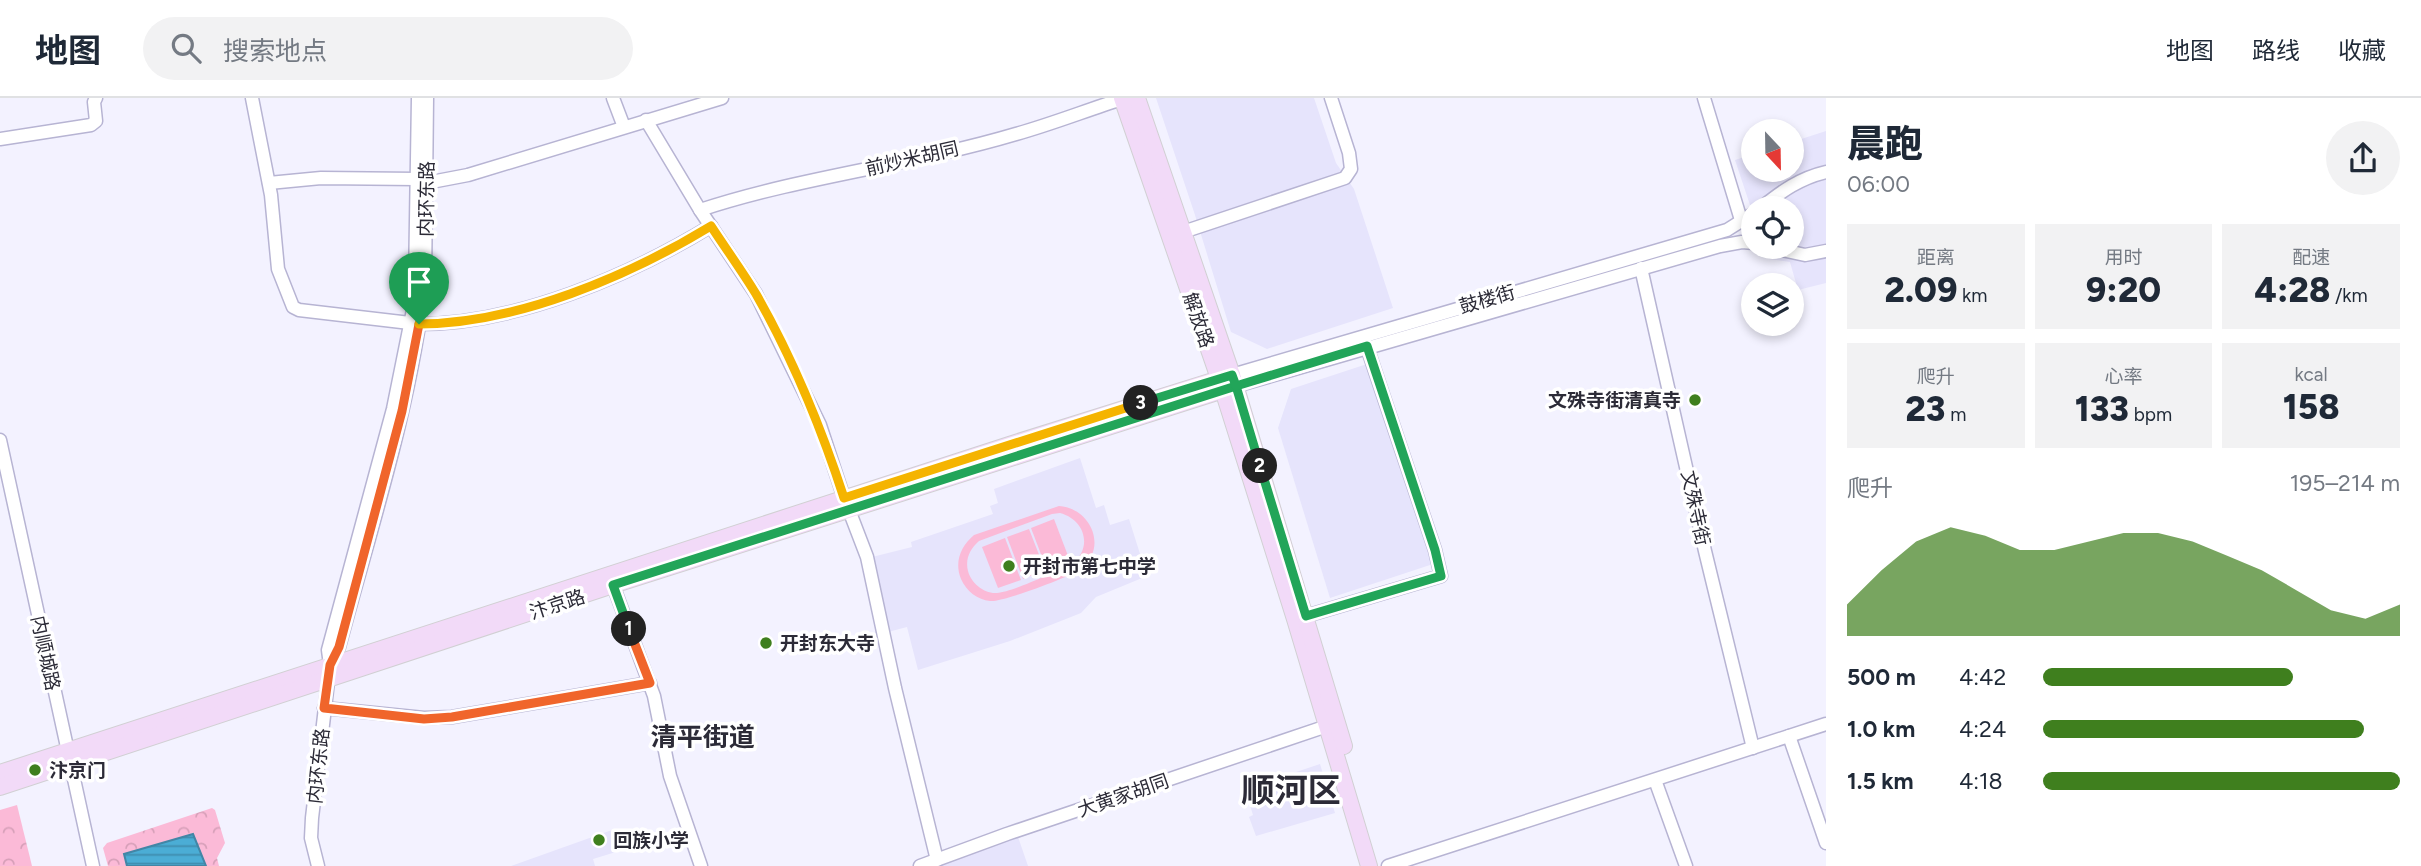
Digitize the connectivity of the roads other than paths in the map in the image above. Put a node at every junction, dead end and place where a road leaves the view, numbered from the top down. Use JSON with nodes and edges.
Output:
{"nodes":[{"id":1,"x":96,"y":98,"type":"edge"},
{"id":2,"x":252,"y":98,"type":"edge"},
{"id":3,"x":418,"y":98,"type":"edge"},
{"id":4,"x":427,"y":98,"type":"edge"},
{"id":5,"x":613,"y":98,"type":"edge"},
{"id":6,"x":722,"y":98,"type":"edge"},
{"id":7,"x":1122,"y":98,"type":"edge"},
{"id":8,"x":1137,"y":98,"type":"edge"},
{"id":9,"x":1331,"y":98,"type":"edge"},
{"id":10,"x":1704,"y":98,"type":"edge"},
{"id":11,"x":646,"y":120,"type":"junction"},
{"id":12,"x":624,"y":127,"type":"junction"},
{"id":13,"x":0,"y":139,"type":"edge"},
{"id":14,"x":1826,"y":172,"type":"edge"},
{"id":15,"x":421,"y":181,"type":"junction"},
{"id":16,"x":269,"y":183,"type":"junction"},
{"id":17,"x":1776,"y":196,"type":"edge"},
{"id":18,"x":700,"y":210,"type":"junction"},
{"id":19,"x":1741,"y":220,"type":"joint"},
{"id":20,"x":711,"y":226,"type":"junction"},
{"id":21,"x":1183,"y":232,"type":"junction"},
{"id":22,"x":1741,"y":242,"type":"edge"},
{"id":23,"x":1826,"y":251,"type":"edge"},
{"id":24,"x":1804,"y":255,"type":"edge"},
{"id":25,"x":1641,"y":268,"type":"junction"},
{"id":26,"x":415,"y":323,"type":"junction"},
{"id":27,"x":1367,"y":346,"type":"junction"},
{"id":28,"x":1228,"y":382,"type":"junction"},
{"id":29,"x":0,"y":440,"type":"edge"},
{"id":30,"x":847,"y":504,"type":"junction"},
{"id":31,"x":613,"y":585,"type":"junction"},
{"id":32,"x":1306,"y":616,"type":"junction"},
{"id":33,"x":329,"y":672,"type":"junction"},
{"id":34,"x":650,"y":683,"type":"junction"},
{"id":35,"x":324,"y":708,"type":"junction"},
{"id":36,"x":1826,"y":724,"type":"edge"},
{"id":37,"x":1326,"y":726,"type":"junction"},
{"id":38,"x":1788,"y":736,"type":"junction"},
{"id":39,"x":1754,"y":748,"type":"junction"},
{"id":40,"x":69,"y":758,"type":"junction"},
{"id":41,"x":0,"y":773,"type":"edge"},
{"id":42,"x":1655,"y":780,"type":"junction"},
{"id":43,"x":0,"y":787,"type":"edge"},
{"id":44,"x":1826,"y":843,"type":"edge"},
{"id":45,"x":937,"y":860,"type":"junction"},
{"id":46,"x":93,"y":866,"type":"edge"},
{"id":47,"x":318,"y":866,"type":"edge"},
{"id":48,"x":701,"y":866,"type":"edge"},
{"id":49,"x":920,"y":866,"type":"edge"},
{"id":50,"x":1369,"y":866,"type":"edge"},
{"id":51,"x":1380,"y":866,"type":"edge"},
{"id":52,"x":1388,"y":866,"type":"edge"},
{"id":53,"x":1686,"y":866,"type":"edge"}],
"edges":[{"from":1,"to":13,"type":"street"},
{"from":2,"to":16,"type":"street"},
{"from":3,"to":15,"type":"street","name":"内环东路"},
{"from":4,"to":15,"type":"street","name":"内环东路"},
{"from":5,"to":12,"type":"street"},
{"from":6,"to":11,"type":"street"},
{"from":7,"to":18,"type":"street","name":"前炒米胡同"},
{"from":7,"to":28,"type":"main road","name":"解放路"},
{"from":8,"to":21,"type":"main road","name":"解放路"},
{"from":9,"to":21,"type":"street"},
{"from":10,"to":19,"type":"street"},
{"from":11,"to":12,"type":"street"},
{"from":11,"to":18,"type":"street"},
{"from":12,"to":15,"type":"street"},
{"from":14,"to":17,"type":"street"},
{"from":15,"to":16,"type":"street"},
{"from":15,"to":26,"type":"street","name":"内环东路"},
{"from":16,"to":26,"type":"street"},
{"from":18,"to":20,"type":"street"},
{"from":19,"to":28,"type":"street","name":"鼓楼街"},
{"from":20,"to":26,"type":"street"},
{"from":20,"to":30,"type":"street"},
{"from":21,"to":28,"type":"main road","name":"解放路"},
{"from":22,"to":25,"type":"street","name":"鼓楼街"},
{"from":23,"to":24,"type":"street"},
{"from":25,"to":27,"type":"street","name":"鼓楼街"},
{"from":25,"to":39,"type":"street","name":"文殊寺街"},
{"from":26,"to":33,"type":"street","name":"内环东路"},
{"from":27,"to":28,"type":"street","name":"鼓楼街"},
{"from":27,"to":32,"type":"street"},
{"from":28,"to":30,"type":"main road","name":"汴京路"},
{"from":28,"to":32,"type":"main road","name":"解放路"},
{"from":28,"to":37,"type":"main road","name":"解放路"},
{"from":29,"to":40,"type":"street","name":"内顺城路"},
{"from":30,"to":31,"type":"main road","name":"汴京路"},
{"from":30,"to":33,"type":"main road","name":"汴京路"},
{"from":30,"to":45,"type":"street"},
{"from":31,"to":33,"type":"main road","name":"汴京路"},
{"from":31,"to":34,"type":"street"},
{"from":32,"to":51,"type":"main road","name":"解放路"},
{"from":33,"to":35,"type":"street","name":"内环东路"},
{"from":33,"to":40,"type":"main road","name":"汴京路"},
{"from":34,"to":35,"type":"street"},
{"from":34,"to":48,"type":"street"},
{"from":35,"to":47,"type":"street","name":"内环东路"},
{"from":36,"to":38,"type":"street"},
{"from":37,"to":45,"type":"street","name":"大黄家胡同"},
{"from":37,"to":50,"type":"main road","name":"解放路"},
{"from":38,"to":39,"type":"street"},
{"from":38,"to":44,"type":"street"},
{"from":39,"to":42,"type":"street"},
{"from":40,"to":41,"type":"main road","name":"汴京路"},
{"from":40,"to":43,"type":"main road","name":"汴京路"},
{"from":40,"to":46,"type":"street","name":"内顺城路"},
{"from":42,"to":52,"type":"street"},
{"from":42,"to":53,"type":"street"},
{"from":45,"to":49,"type":"street","name":"大黄家胡同"}]}
